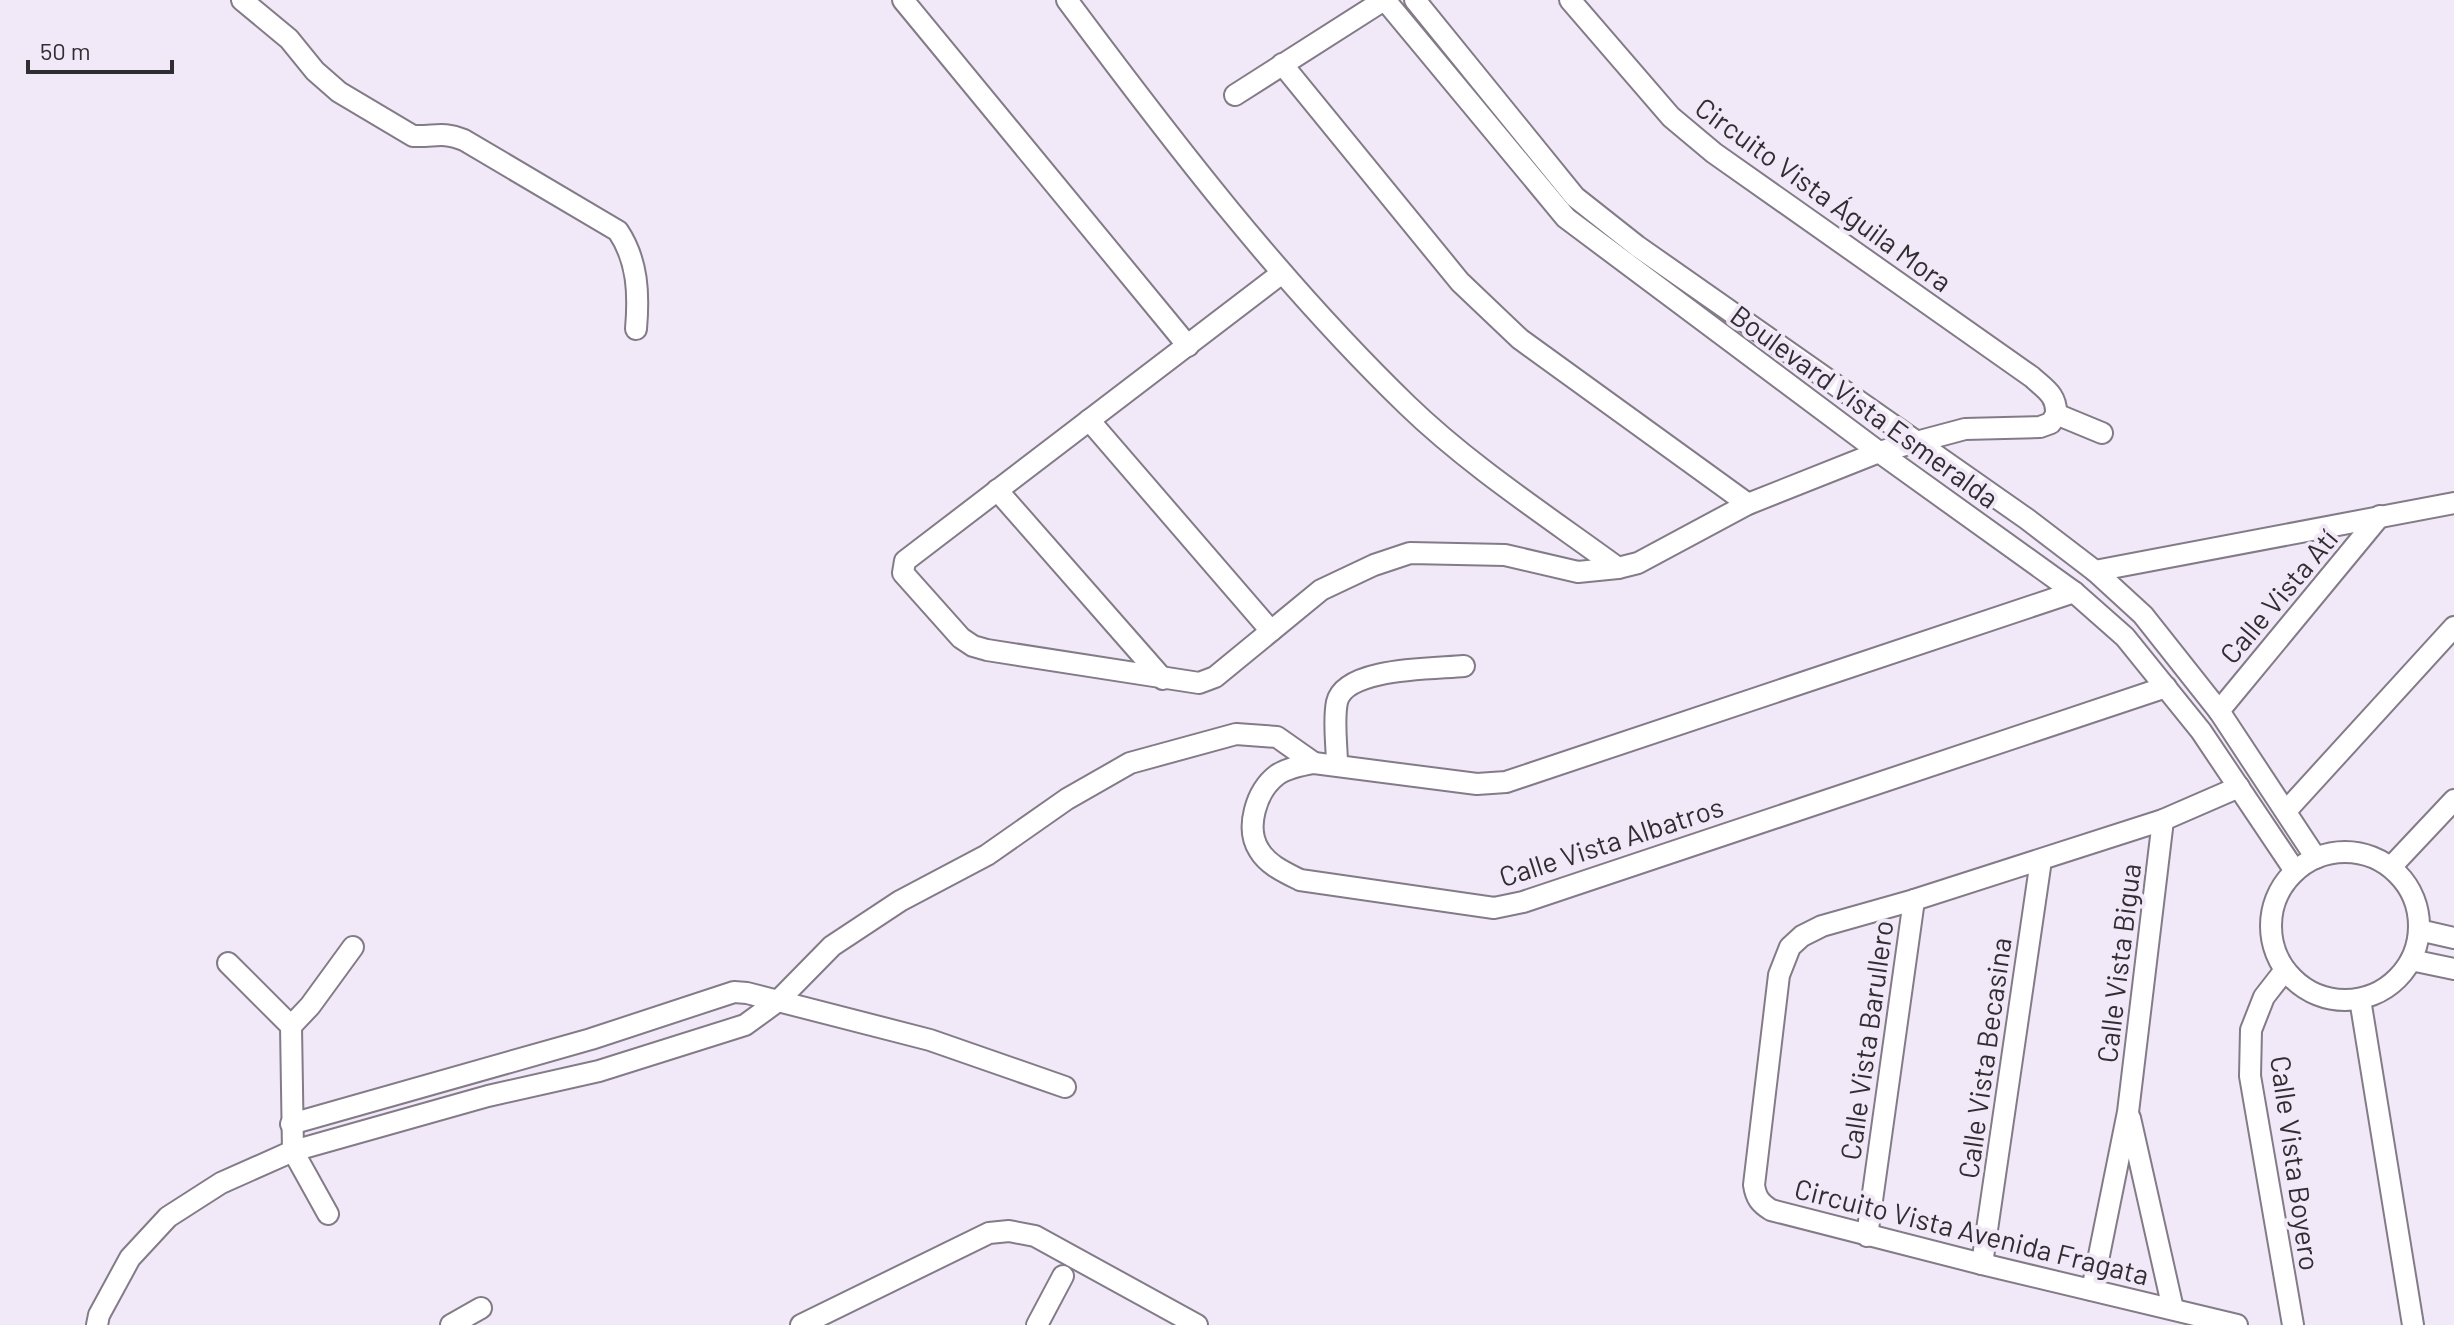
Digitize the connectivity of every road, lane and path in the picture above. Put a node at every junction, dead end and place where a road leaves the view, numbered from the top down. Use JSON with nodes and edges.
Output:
{"nodes":[{"id":1,"x":242,"y":0,"type":"edge"},
{"id":2,"x":903,"y":0,"type":"edge"},
{"id":3,"x":1067,"y":0,"type":"edge"},
{"id":4,"x":1385,"y":0,"type":"edge"},
{"id":5,"x":1415,"y":0,"type":"edge"},
{"id":6,"x":1570,"y":0,"type":"edge"},
{"id":7,"x":1282,"y":64,"type":"junction"},
{"id":8,"x":1235,"y":95,"type":"dead end"},
{"id":9,"x":1282,"y":273,"type":"junction"},
{"id":10,"x":636,"y":329,"type":"dead end"},
{"id":11,"x":1188,"y":346,"type":"junction"},
{"id":12,"x":2056,"y":414,"type":"junction"},
{"id":13,"x":1089,"y":420,"type":"junction"},
{"id":14,"x":2102,"y":433,"type":"dead end"},
{"id":15,"x":1915,"y":441,"type":"junction"},
{"id":16,"x":1879,"y":452,"type":"junction"},
{"id":17,"x":997,"y":490,"type":"junction"},
{"id":18,"x":2454,"y":503,"type":"edge"},
{"id":19,"x":1748,"y":504,"type":"junction"},
{"id":20,"x":2380,"y":516,"type":"junction"},
{"id":21,"x":1618,"y":568,"type":"junction"},
{"id":22,"x":2095,"y":571,"type":"junction"},
{"id":23,"x":2074,"y":592,"type":"junction"},
{"id":24,"x":2454,"y":627,"type":"edge"},
{"id":25,"x":1271,"y":631,"type":"junction"},
{"id":26,"x":1464,"y":666,"type":"dead end"},
{"id":27,"x":1163,"y":679,"type":"junction"},
{"id":28,"x":2166,"y":687,"type":"junction"},
{"id":29,"x":2219,"y":711,"type":"junction"},
{"id":30,"x":1314,"y":763,"type":"junction"},
{"id":31,"x":1337,"y":765,"type":"junction"},
{"id":32,"x":2239,"y":787,"type":"junction"},
{"id":33,"x":2454,"y":800,"type":"edge"},
{"id":34,"x":2286,"y":811,"type":"junction"},
{"id":35,"x":2163,"y":820,"type":"junction"},
{"id":36,"x":2316,"y":858,"type":"junction"},
{"id":37,"x":2041,"y":860,"type":"junction"},
{"id":38,"x":2391,"y":867,"type":"junction"},
{"id":39,"x":2295,"y":871,"type":"junction"},
{"id":40,"x":1914,"y":900,"type":"junction"},
{"id":41,"x":2419,"y":930,"type":"junction"},
{"id":42,"x":2454,"y":938,"type":"edge"},
{"id":43,"x":353,"y":947,"type":"dead end"},
{"id":44,"x":2411,"y":960,"type":"junction"},
{"id":45,"x":228,"y":963,"type":"dead end"},
{"id":46,"x":2454,"y":969,"type":"edge"},
{"id":47,"x":2285,"y":970,"type":"junction"},
{"id":48,"x":2360,"y":999,"type":"junction"},
{"id":49,"x":778,"y":1001,"type":"junction"},
{"id":50,"x":291,"y":1026,"type":"junction"},
{"id":51,"x":1065,"y":1087,"type":"dead end"},
{"id":52,"x":2128,"y":1112,"type":"junction"},
{"id":53,"x":291,"y":1124,"type":"junction"},
{"id":54,"x":293,"y":1151,"type":"junction"},
{"id":55,"x":328,"y":1214,"type":"dead end"},
{"id":56,"x":1867,"y":1236,"type":"junction"},
{"id":57,"x":1982,"y":1264,"type":"junction"},
{"id":58,"x":1063,"y":1276,"type":"dead end"},
{"id":59,"x":2092,"y":1290,"type":"junction"},
{"id":60,"x":481,"y":1308,"type":"dead end"},
{"id":61,"x":2173,"y":1309,"type":"junction"},
{"id":62,"x":97,"y":1325,"type":"edge"},
{"id":63,"x":451,"y":1325,"type":"edge"},
{"id":64,"x":801,"y":1325,"type":"edge"},
{"id":65,"x":1037,"y":1325,"type":"edge"},
{"id":66,"x":1197,"y":1325,"type":"edge"},
{"id":67,"x":2237,"y":1325,"type":"edge"},
{"id":68,"x":2293,"y":1325,"type":"edge"},
{"id":69,"x":2413,"y":1325,"type":"edge"}],
"edges":[{"from":1,"to":10,"type":"street"},
{"from":2,"to":11,"type":"street"},
{"from":3,"to":9,"type":"street"},
{"from":4,"to":7,"type":"street"},
{"from":4,"to":16,"type":"street","name":"Boulevard Vista Esmeralda"},
{"from":5,"to":15,"type":"street","name":"Boulevard Vista Esmeralda"},
{"from":6,"to":12,"type":"street","name":"Circuito Vista Águila Mora"},
{"from":7,"to":8,"type":"street"},
{"from":7,"to":19,"type":"street"},
{"from":9,"to":11,"type":"street"},
{"from":9,"to":21,"type":"street"},
{"from":11,"to":13,"type":"street"},
{"from":12,"to":14,"type":"street"},
{"from":12,"to":15,"type":"street"},
{"from":13,"to":17,"type":"street"},
{"from":13,"to":25,"type":"street"},
{"from":15,"to":16,"type":"street"},
{"from":15,"to":22,"type":"street","name":"Boulevard Vista Esmeralda"},
{"from":16,"to":19,"type":"street"},
{"from":16,"to":23,"type":"street","name":"Boulevard Vista Esmeralda"},
{"from":17,"to":27,"type":"street"},
{"from":17,"to":27,"type":"street"},
{"from":18,"to":20,"type":"street"},
{"from":19,"to":21,"type":"street"},
{"from":20,"to":22,"type":"street"},
{"from":20,"to":29,"type":"street","name":"Calle Vista Atí"},
{"from":21,"to":25,"type":"street"},
{"from":22,"to":29,"type":"street","name":"Boulevard Vista Esmeralda"},
{"from":23,"to":28,"type":"street","name":"Boulevard Vista Esmeralda"},
{"from":23,"to":31,"type":"street","name":"Calle Vista Albatros"},
{"from":24,"to":34,"type":"street"},
{"from":25,"to":27,"type":"street"},
{"from":26,"to":31,"type":"street"},
{"from":28,"to":30,"type":"street","name":"Calle Vista Albatros"},
{"from":28,"to":32,"type":"street","name":"Boulevard Vista Esmeralda"},
{"from":29,"to":34,"type":"street","name":"Boulevard Vista Esmeralda"},
{"from":30,"to":31,"type":"street","name":"Calle Vista Albatros"},
{"from":30,"to":49,"type":"street"},
{"from":32,"to":35,"type":"street","name":"Circuito Vista Avenida Fragata"},
{"from":32,"to":39,"type":"street","name":"Boulevard Vista Esmeralda"},
{"from":33,"to":38,"type":"street"},
{"from":34,"to":36,"type":"street","name":"Boulevard Vista Esmeralda"},
{"from":35,"to":37,"type":"street","name":"Circuito Vista Avenida Fragata"},
{"from":35,"to":52,"type":"street","name":"Calle Vista Bigua"},
{"from":36,"to":38,"type":"street"},
{"from":36,"to":39,"type":"street"},
{"from":37,"to":40,"type":"street","name":"Circuito Vista Avenida Fragata"},
{"from":37,"to":57,"type":"street","name":"Calle Vista Becasina"},
{"from":38,"to":41,"type":"street"},
{"from":39,"to":47,"type":"street"},
{"from":40,"to":56,"type":"street","name":"Calle Vista Barullero"},
{"from":40,"to":56,"type":"street","name":"Circuito Vista Avenida Fragata"},
{"from":41,"to":42,"type":"street"},
{"from":41,"to":44,"type":"street"},
{"from":43,"to":50,"type":"street"},
{"from":44,"to":46,"type":"street"},
{"from":44,"to":48,"type":"street"},
{"from":45,"to":50,"type":"street"},
{"from":47,"to":48,"type":"street"},
{"from":47,"to":68,"type":"street","name":"Calle Vista Boyero"},
{"from":48,"to":69,"type":"street"},
{"from":49,"to":51,"type":"street"},
{"from":49,"to":53,"type":"street"},
{"from":49,"to":54,"type":"street"},
{"from":50,"to":53,"type":"street"},
{"from":52,"to":59,"type":"street","name":"Calle Vista Bigua"},
{"from":52,"to":61,"type":"street","name":"Calle Vista Bigua"},
{"from":53,"to":54,"type":"street"},
{"from":54,"to":55,"type":"street"},
{"from":54,"to":62,"type":"street"},
{"from":56,"to":57,"type":"street","name":"Circuito Vista Avenida Fragata"},
{"from":57,"to":59,"type":"street","name":"Circuito Vista Avenida Fragata"},
{"from":58,"to":65,"type":"street"},
{"from":59,"to":61,"type":"street","name":"Circuito Vista Avenida Fragata"},
{"from":60,"to":63,"type":"street"},
{"from":61,"to":67,"type":"street","name":"Circuito Vista Avenida Fragata"},
{"from":64,"to":66,"type":"street"}]}
